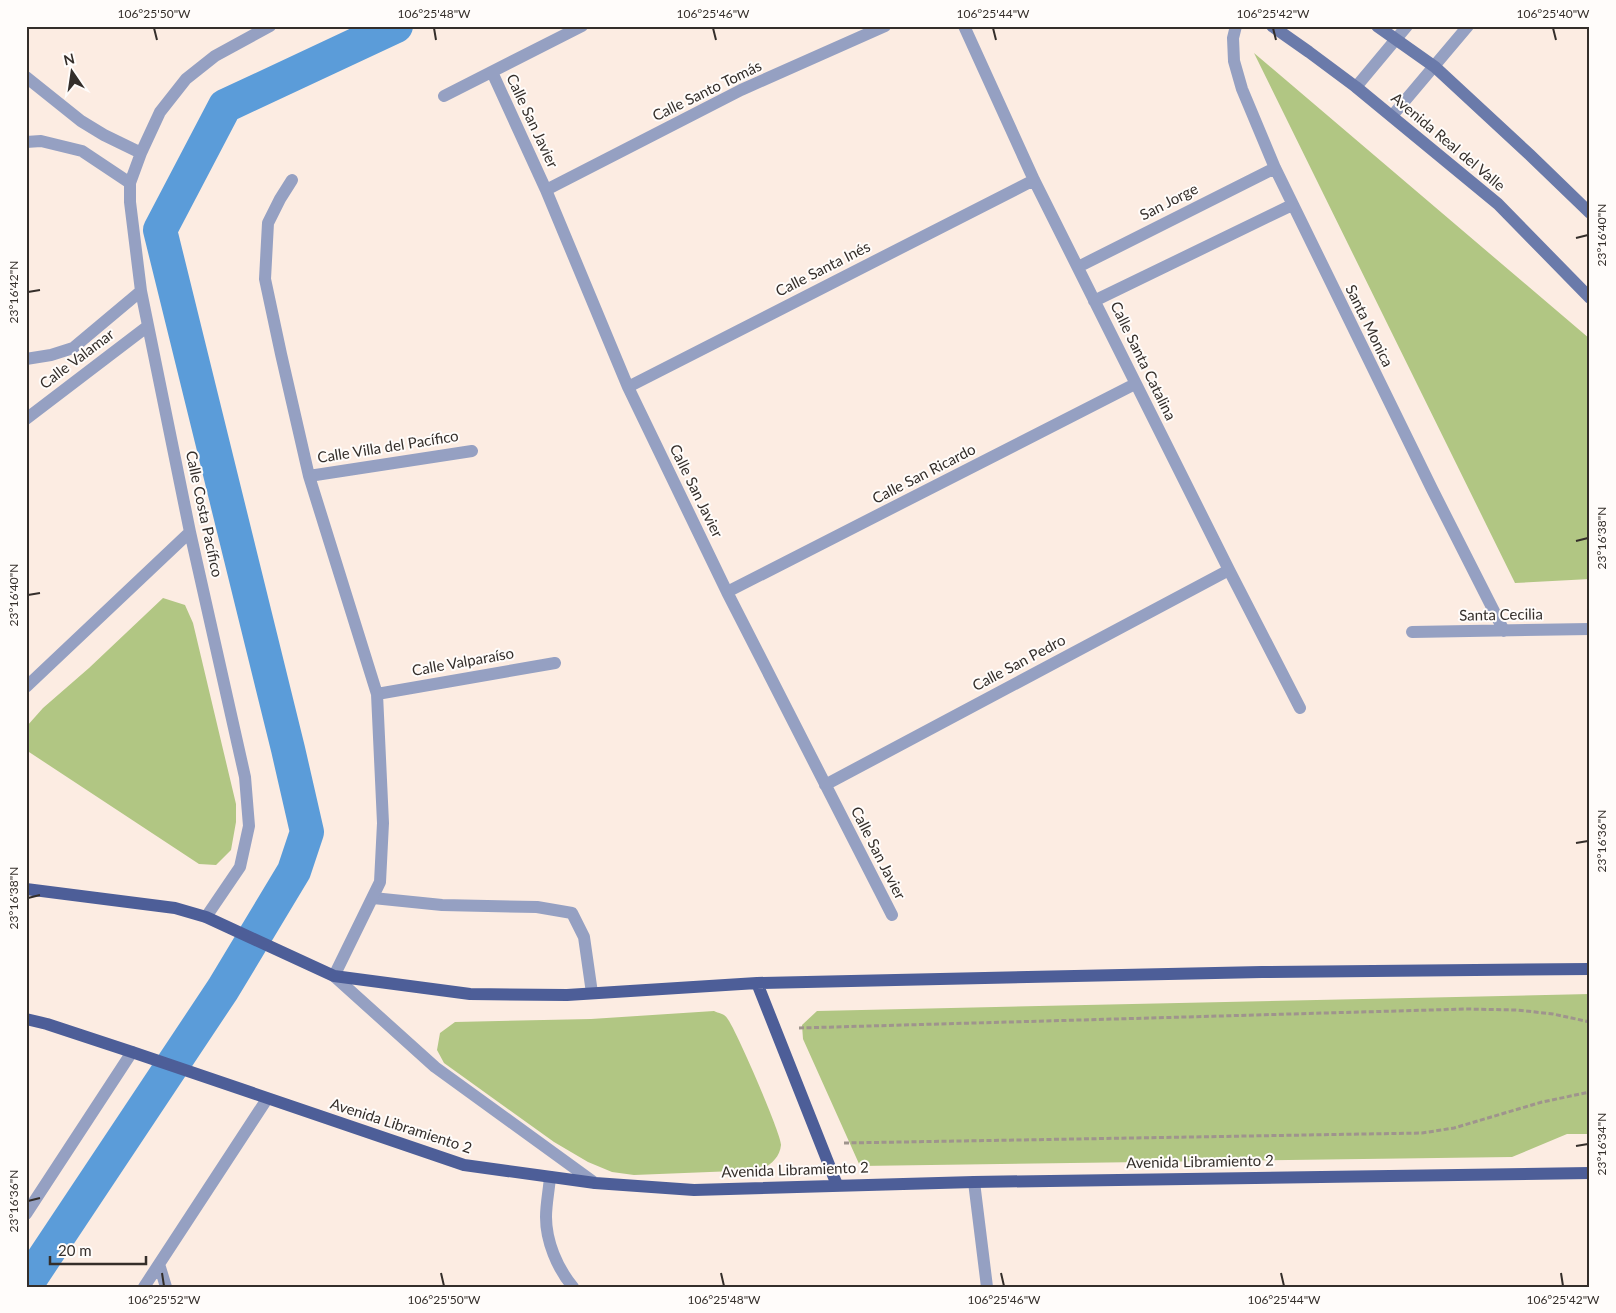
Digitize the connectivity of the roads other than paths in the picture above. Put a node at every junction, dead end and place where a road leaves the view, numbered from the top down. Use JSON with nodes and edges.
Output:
{"nodes":[{"id":1,"x":270,"y":26,"type":"edge"},
{"id":2,"x":582,"y":26,"type":"edge"},
{"id":3,"x":885,"y":26,"type":"edge"},
{"id":4,"x":964,"y":26,"type":"edge"},
{"id":5,"x":1236,"y":26,"type":"edge"},
{"id":6,"x":1272,"y":26,"type":"edge"},
{"id":7,"x":1377,"y":26,"type":"edge"},
{"id":8,"x":1407,"y":26,"type":"edge"},
{"id":9,"x":1468,"y":26,"type":"edge"},
{"id":10,"x":1396,"y":38,"type":"junction"},
{"id":11,"x":1435,"y":67,"type":"junction"},
{"id":12,"x":492,"y":72,"type":"junction"},
{"id":13,"x":26,"y":77,"type":"edge"},
{"id":14,"x":1356,"y":87,"type":"junction"},
{"id":15,"x":444,"y":96,"type":"dead end"},
{"id":16,"x":1392,"y":116,"type":"junction"},
{"id":17,"x":26,"y":142,"type":"edge"},
{"id":18,"x":141,"y":153,"type":"junction"},
{"id":19,"x":1275,"y":168,"type":"junction"},
{"id":20,"x":292,"y":180,"type":"dead end"},
{"id":21,"x":1034,"y":180,"type":"junction"},
{"id":22,"x":130,"y":184,"type":"junction"},
{"id":23,"x":546,"y":190,"type":"junction"},
{"id":24,"x":1292,"y":205,"type":"junction"},
{"id":25,"x":1590,"y":212,"type":"edge"},
{"id":26,"x":1078,"y":267,"type":"junction"},
{"id":27,"x":141,"y":291,"type":"junction"},
{"id":28,"x":1590,"y":298,"type":"edge"},
{"id":29,"x":1094,"y":301,"type":"junction"},
{"id":30,"x":148,"y":326,"type":"junction"},
{"id":31,"x":26,"y":359,"type":"edge"},
{"id":32,"x":1135,"y":384,"type":"junction"},
{"id":33,"x":628,"y":387,"type":"junction"},
{"id":34,"x":26,"y":419,"type":"edge"},
{"id":35,"x":472,"y":451,"type":"dead end"},
{"id":36,"x":310,"y":476,"type":"junction"},
{"id":37,"x":190,"y":532,"type":"junction"},
{"id":38,"x":1229,"y":570,"type":"junction"},
{"id":39,"x":727,"y":592,"type":"junction"},
{"id":40,"x":1590,"y":630,"type":"edge"},
{"id":41,"x":1504,"y":631,"type":"junction"},
{"id":42,"x":1412,"y":632,"type":"dead end"},
{"id":43,"x":554,"y":663,"type":"dead end"},
{"id":44,"x":26,"y":687,"type":"edge"},
{"id":45,"x":377,"y":694,"type":"junction"},
{"id":46,"x":1300,"y":708,"type":"dead end"},
{"id":47,"x":826,"y":785,"type":"junction"},
{"id":48,"x":26,"y":889,"type":"edge"},
{"id":49,"x":373,"y":898,"type":"junction"},
{"id":50,"x":892,"y":915,"type":"dead end"},
{"id":51,"x":206,"y":917,"type":"junction"},
{"id":52,"x":1590,"y":969,"type":"edge"},
{"id":53,"x":334,"y":976,"type":"junction"},
{"id":54,"x":757,"y":983,"type":"junction"},
{"id":55,"x":592,"y":993,"type":"junction"},
{"id":56,"x":26,"y":1019,"type":"edge"},
{"id":57,"x":132,"y":1052,"type":"junction"},
{"id":58,"x":268,"y":1099,"type":"junction"},
{"id":59,"x":1590,"y":1173,"type":"edge"},
{"id":60,"x":550,"y":1177,"type":"junction"},
{"id":61,"x":974,"y":1182,"type":"junction"},
{"id":62,"x":595,"y":1183,"type":"junction"},
{"id":63,"x":837,"y":1185,"type":"junction"},
{"id":64,"x":26,"y":1214,"type":"edge"},
{"id":65,"x":159,"y":1264,"type":"junction"},
{"id":66,"x":144,"y":1287,"type":"edge"},
{"id":67,"x":166,"y":1287,"type":"edge"},
{"id":68,"x":573,"y":1287,"type":"edge"},
{"id":69,"x":987,"y":1287,"type":"edge"}],
"edges":[{"from":1,"to":18,"type":"street","name":"Calle Costa Pacífico"},
{"from":2,"to":12,"type":"street"},
{"from":3,"to":23,"type":"street","name":"Calle Santo Tomás"},
{"from":4,"to":21,"type":"street","name":"Calle Santa Catalina"},
{"from":5,"to":19,"type":"street","name":"Santa Monica"},
{"from":6,"to":14,"type":"street","name":"Avenida Real del Valle"},
{"from":7,"to":10,"type":"street"},
{"from":8,"to":10,"type":"street"},
{"from":9,"to":11,"type":"street"},
{"from":10,"to":11,"type":"street"},
{"from":10,"to":14,"type":"street"},
{"from":11,"to":16,"type":"street"},
{"from":11,"to":25,"type":"street"},
{"from":12,"to":15,"type":"street"},
{"from":12,"to":23,"type":"street","name":"Calle San Javier"},
{"from":13,"to":18,"type":"street"},
{"from":14,"to":16,"type":"street","name":"Avenida Real del Valle"},
{"from":16,"to":28,"type":"street","name":"Avenida Real del Valle"},
{"from":17,"to":22,"type":"street"},
{"from":18,"to":22,"type":"street","name":"Calle Costa Pacífico"},
{"from":19,"to":24,"type":"street","name":"Santa Monica"},
{"from":19,"to":26,"type":"street","name":"San Jorge"},
{"from":20,"to":36,"type":"street"},
{"from":21,"to":26,"type":"street","name":"Calle Santa Catalina"},
{"from":21,"to":33,"type":"street","name":"Calle Santa Inés"},
{"from":22,"to":27,"type":"street","name":"Calle Costa Pacífico"},
{"from":23,"to":33,"type":"street","name":"Calle San Javier"},
{"from":24,"to":29,"type":"street"},
{"from":24,"to":41,"type":"street","name":"Santa Monica"},
{"from":26,"to":29,"type":"street","name":"Calle Santa Catalina"},
{"from":27,"to":30,"type":"street","name":"Calle Costa Pacífico"},
{"from":27,"to":31,"type":"street","name":"Calle Valamar"},
{"from":29,"to":32,"type":"street","name":"Calle Santa Catalina"},
{"from":30,"to":34,"type":"street","name":"Calle Valamar"},
{"from":30,"to":37,"type":"street","name":"Calle Costa Pacífico"},
{"from":32,"to":38,"type":"street","name":"Calle Santa Catalina"},
{"from":32,"to":39,"type":"street","name":"Calle San Ricardo"},
{"from":33,"to":39,"type":"street","name":"Calle San Javier"},
{"from":35,"to":36,"type":"street","name":"Calle Villa del Pacífico"},
{"from":36,"to":45,"type":"street"},
{"from":37,"to":44,"type":"street"},
{"from":37,"to":51,"type":"street","name":"Calle Costa Pacífico"},
{"from":38,"to":46,"type":"street","name":"Calle Santa Catalina"},
{"from":38,"to":47,"type":"street","name":"Calle San Pedro"},
{"from":39,"to":47,"type":"street","name":"Calle San Javier"},
{"from":40,"to":41,"type":"street","name":"Santa Cecilia"},
{"from":41,"to":42,"type":"street","name":"Santa Cecilia"},
{"from":43,"to":45,"type":"street","name":"Calle Valparaíso"},
{"from":45,"to":49,"type":"street"},
{"from":47,"to":50,"type":"street","name":"Calle San Javier"},
{"from":48,"to":51,"type":"main road"},
{"from":49,"to":53,"type":"street"},
{"from":49,"to":55,"type":"street"},
{"from":51,"to":53,"type":"main road"},
{"from":52,"to":54,"type":"main road"},
{"from":53,"to":55,"type":"main road"},
{"from":53,"to":62,"type":"street"},
{"from":54,"to":55,"type":"main road"},
{"from":54,"to":63,"type":"main road"},
{"from":56,"to":57,"type":"main road","name":"Avenida Libramiento 2"},
{"from":57,"to":58,"type":"main road","name":"Avenida Libramiento 2"},
{"from":57,"to":64,"type":"street"},
{"from":58,"to":60,"type":"main road","name":"Avenida Libramiento 2"},
{"from":58,"to":65,"type":"street"},
{"from":59,"to":61,"type":"main road","name":"Avenida Libramiento 2"},
{"from":60,"to":62,"type":"main road","name":"Avenida Libramiento 2"},
{"from":60,"to":68,"type":"street"},
{"from":61,"to":63,"type":"main road","name":"Avenida Libramiento 2"},
{"from":61,"to":69,"type":"street"},
{"from":62,"to":63,"type":"main road","name":"Avenida Libramiento 2"},
{"from":65,"to":66,"type":"street"},
{"from":65,"to":67,"type":"street"}]}
